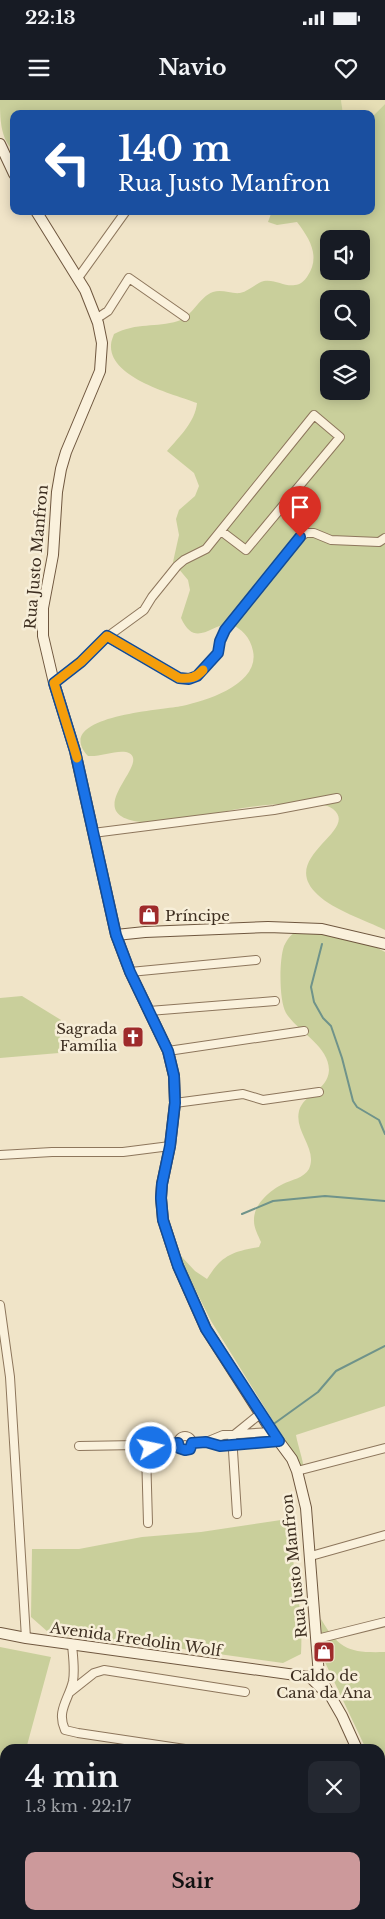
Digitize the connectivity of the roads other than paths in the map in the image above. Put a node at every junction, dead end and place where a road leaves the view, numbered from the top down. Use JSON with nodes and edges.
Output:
{"nodes":[{"id":1,"x":0,"y":144,"type":"edge"},
{"id":2,"x":10,"y":165,"type":"edge"},
{"id":3,"x":39,"y":215,"type":"edge"},
{"id":4,"x":123,"y":215,"type":"edge"},
{"id":5,"x":78,"y":278,"type":"junction"},
{"id":6,"x":185,"y":317,"type":"dead end"},
{"id":7,"x":96,"y":319,"type":"junction"},
{"id":8,"x":221,"y":531,"type":"junction"},
{"id":9,"x":385,"y":538,"type":"edge"},
{"id":10,"x":107,"y":636,"type":"junction"},
{"id":11,"x":54,"y":683,"type":"junction"},
{"id":12,"x":336,"y":798,"type":"dead end"},
{"id":13,"x":93,"y":833,"type":"junction"},
{"id":14,"x":116,"y":935,"type":"junction"},
{"id":15,"x":385,"y":944,"type":"edge"},
{"id":16,"x":256,"y":960,"type":"dead end"},
{"id":17,"x":130,"y":972,"type":"junction"},
{"id":18,"x":275,"y":1001,"type":"dead end"},
{"id":19,"x":148,"y":1011,"type":"junction"},
{"id":20,"x":304,"y":1031,"type":"dead end"},
{"id":21,"x":168,"y":1051,"type":"junction"},
{"id":22,"x":319,"y":1092,"type":"dead end"},
{"id":23,"x":175,"y":1103,"type":"junction"},
{"id":24,"x":170,"y":1146,"type":"junction"},
{"id":25,"x":0,"y":1155,"type":"edge"},
{"id":26,"x":0,"y":1305,"type":"edge"},
{"id":27,"x":260,"y":1414,"type":"junction"},
{"id":28,"x":272,"y":1432,"type":"junction"},
{"id":29,"x":233,"y":1435,"type":"junction"},
{"id":30,"x":279,"y":1441,"type":"junction"},
{"id":31,"x":206,"y":1442,"type":"junction"},
{"id":32,"x":138,"y":1445,"type":"junction"},
{"id":33,"x":78,"y":1446,"type":"dead end"},
{"id":34,"x":232,"y":1446,"type":"junction"},
{"id":35,"x":385,"y":1448,"type":"edge"},
{"id":36,"x":148,"y":1449,"type":"junction"},
{"id":37,"x":297,"y":1471,"type":"junction"},
{"id":38,"x":236,"y":1514,"type":"dead end"},
{"id":39,"x":148,"y":1523,"type":"dead end"},
{"id":40,"x":385,"y":1535,"type":"edge"},
{"id":41,"x":311,"y":1556,"type":"junction"},
{"id":42,"x":385,"y":1622,"type":"edge"},
{"id":43,"x":0,"y":1633,"type":"edge"},
{"id":44,"x":26,"y":1638,"type":"junction"},
{"id":45,"x":317,"y":1639,"type":"junction"},
{"id":46,"x":72,"y":1645,"type":"junction"},
{"id":47,"x":314,"y":1674,"type":"junction"},
{"id":48,"x":70,"y":1692,"type":"junction"},
{"id":49,"x":245,"y":1692,"type":"dead end"},
{"id":50,"x":152,"y":1744,"type":"edge"},
{"id":51,"x":354,"y":1744,"type":"edge"}],
"edges":[{"from":1,"to":2,"type":"main road"},
{"from":3,"to":5,"type":"main road","name":"Rua Justo Manfron"},
{"from":4,"to":5,"type":"street"},
{"from":5,"to":7,"type":"main road","name":"Rua Justo Manfron"},
{"from":6,"to":7,"type":"street"},
{"from":7,"to":11,"type":"main road","name":"Rua Justo Manfron"},
{"from":8,"to":8,"type":"street"},
{"from":8,"to":10,"type":"street"},
{"from":9,"to":10,"type":"street"},
{"from":10,"to":11,"type":"street"},
{"from":11,"to":13,"type":"main road","name":"Rua Justo Manfron"},
{"from":12,"to":13,"type":"street"},
{"from":13,"to":14,"type":"main road","name":"Rua Justo Manfron"},
{"from":14,"to":15,"type":"main road"},
{"from":14,"to":17,"type":"main road","name":"Rua Justo Manfron"},
{"from":16,"to":17,"type":"street"},
{"from":17,"to":19,"type":"main road","name":"Rua Justo Manfron"},
{"from":18,"to":19,"type":"street"},
{"from":19,"to":21,"type":"main road","name":"Rua Justo Manfron"},
{"from":20,"to":21,"type":"street"},
{"from":21,"to":23,"type":"main road","name":"Rua Justo Manfron"},
{"from":22,"to":23,"type":"street"},
{"from":23,"to":24,"type":"main road","name":"Rua Justo Manfron"},
{"from":24,"to":25,"type":"street"},
{"from":24,"to":27,"type":"main road","name":"Rua Justo Manfron"},
{"from":26,"to":44,"type":"street"},
{"from":27,"to":28,"type":"main road","name":"Rua Justo Manfron"},
{"from":27,"to":29,"type":"street"},
{"from":28,"to":29,"type":"street"},
{"from":28,"to":30,"type":"main road","name":"Rua Justo Manfron"},
{"from":29,"to":31,"type":"street"},
{"from":29,"to":34,"type":"street"},
{"from":30,"to":34,"type":"street"},
{"from":30,"to":37,"type":"main road","name":"Rua Justo Manfron"},
{"from":31,"to":34,"type":"street"},
{"from":31,"to":36,"type":"street"},
{"from":32,"to":33,"type":"street"},
{"from":32,"to":36,"type":"street"},
{"from":32,"to":36,"type":"street"},
{"from":34,"to":38,"type":"street"},
{"from":35,"to":37,"type":"street"},
{"from":36,"to":39,"type":"street"},
{"from":37,"to":41,"type":"main road","name":"Rua Justo Manfron"},
{"from":40,"to":41,"type":"street"},
{"from":41,"to":45,"type":"main road","name":"Rua Justo Manfron"},
{"from":42,"to":45,"type":"street"},
{"from":43,"to":44,"type":"main road","name":"Avenida Fredolin Wolf"},
{"from":44,"to":46,"type":"main road","name":"Avenida Fredolin Wolf"},
{"from":45,"to":47,"type":"main road","name":"Rua Justo Manfron"},
{"from":46,"to":47,"type":"main road","name":"Avenida Fredolin Wolf"},
{"from":46,"to":48,"type":"street"},
{"from":47,"to":51,"type":"main road"},
{"from":48,"to":49,"type":"street"},
{"from":48,"to":50,"type":"street"}]}
